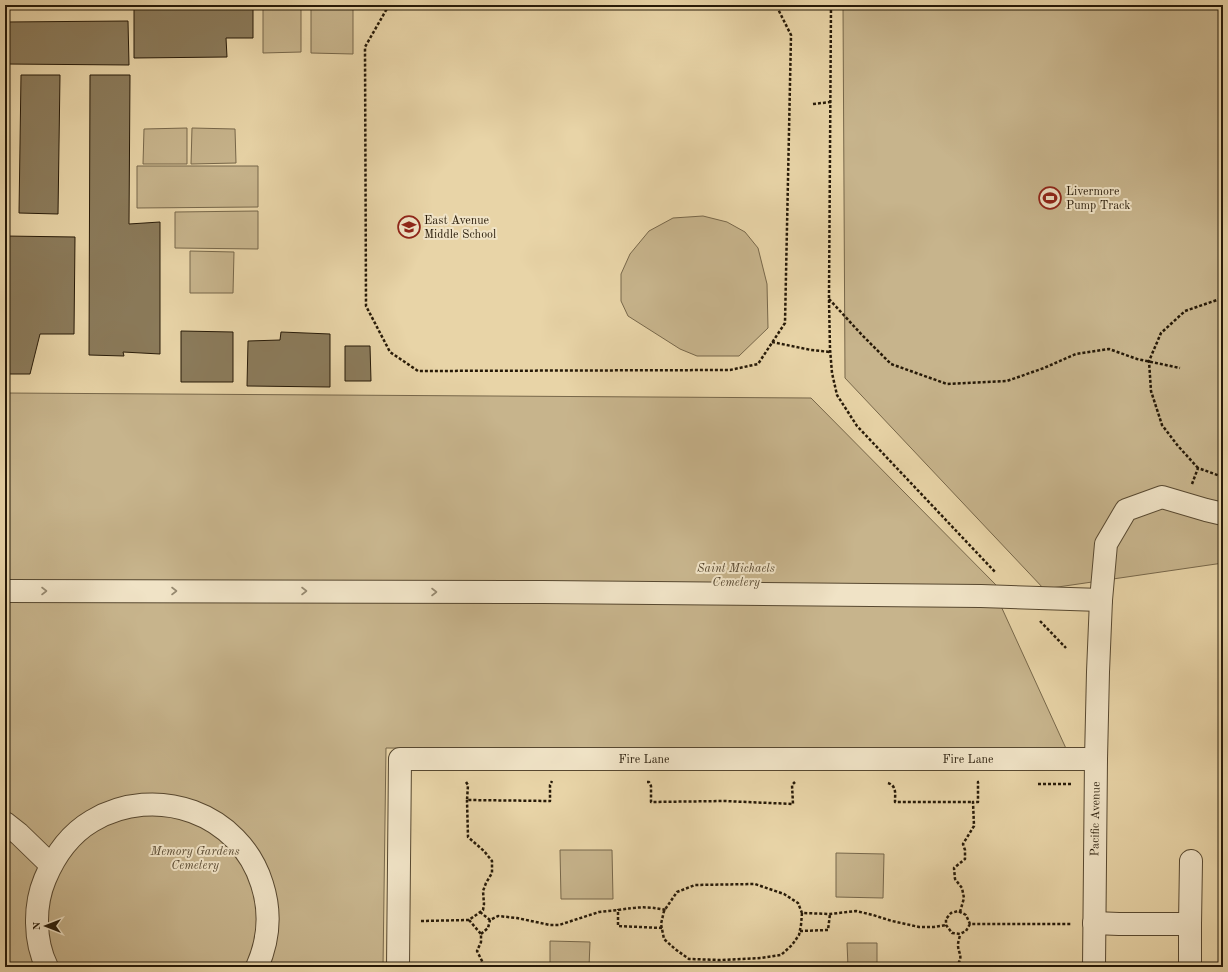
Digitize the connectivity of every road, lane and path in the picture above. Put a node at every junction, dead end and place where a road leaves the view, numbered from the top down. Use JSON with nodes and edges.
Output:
{"nodes":[{"id":1,"x":389,"y":5,"type":"edge"},
{"id":2,"x":776,"y":5,"type":"edge"},
{"id":3,"x":831,"y":5,"type":"edge"},
{"id":4,"x":831,"y":102,"type":"junction"},
{"id":5,"x":813,"y":104,"type":"dead end"},
{"id":6,"x":1223,"y":298,"type":"edge"},
{"id":7,"x":829,"y":299,"type":"junction"},
{"id":8,"x":772,"y":342,"type":"junction"},
{"id":9,"x":830,"y":352,"type":"junction"},
{"id":10,"x":1149,"y":361,"type":"junction"},
{"id":11,"x":1180,"y":368,"type":"dead end"},
{"id":12,"x":1198,"y":468,"type":"junction"},
{"id":13,"x":1223,"y":477,"type":"edge"},
{"id":14,"x":1184,"y":504,"type":"junction"},
{"id":15,"x":1223,"y":514,"type":"edge"},
{"id":16,"x":5,"y":591,"type":"edge"},
{"id":17,"x":1018,"y":597,"type":"junction"},
{"id":18,"x":1101,"y":600,"type":"junction"},
{"id":19,"x":1066,"y":648,"type":"dead end"},
{"id":20,"x":1096,"y":759,"type":"junction"},
{"id":21,"x":460,"y":780,"type":"dead end"},
{"id":22,"x":560,"y":781,"type":"dead end"},
{"id":23,"x":643,"y":782,"type":"dead end"},
{"id":24,"x":801,"y":782,"type":"dead end"},
{"id":25,"x":882,"y":782,"type":"dead end"},
{"id":26,"x":986,"y":782,"type":"dead end"},
{"id":27,"x":1034,"y":783,"type":"dead end"},
{"id":28,"x":1074,"y":784,"type":"dead end"},
{"id":29,"x":467,"y":800,"type":"junction"},
{"id":30,"x":973,"y":802,"type":"junction"},
{"id":31,"x":5,"y":823,"type":"edge"},
{"id":32,"x":1191,"y":861,"type":"dead end"},
{"id":33,"x":51,"y":865,"type":"junction"},
{"id":34,"x":618,"y":910,"type":"junction"},
{"id":35,"x":666,"y":910,"type":"junction"},
{"id":36,"x":480,"y":912,"type":"junction"},
{"id":37,"x":960,"y":912,"type":"junction"},
{"id":38,"x":802,"y":913,"type":"junction"},
{"id":39,"x":830,"y":914,"type":"junction"},
{"id":40,"x":469,"y":920,"type":"junction"},
{"id":41,"x":490,"y":920,"type":"junction"},
{"id":42,"x":416,"y":921,"type":"dead end"},
{"id":43,"x":1094,"y":923,"type":"junction"},
{"id":44,"x":970,"y":924,"type":"junction"},
{"id":45,"x":1072,"y":924,"type":"dead end"},
{"id":46,"x":1190,"y":924,"type":"junction"},
{"id":47,"x":946,"y":925,"type":"junction"},
{"id":48,"x":662,"y":928,"type":"junction"},
{"id":49,"x":800,"y":931,"type":"junction"},
{"id":50,"x":481,"y":934,"type":"junction"},
{"id":51,"x":960,"y":934,"type":"junction"},
{"id":52,"x":48,"y":967,"type":"edge"},
{"id":53,"x":258,"y":967,"type":"edge"},
{"id":54,"x":398,"y":967,"type":"edge"},
{"id":55,"x":485,"y":967,"type":"edge"},
{"id":56,"x":955,"y":967,"type":"edge"},
{"id":57,"x":1094,"y":967,"type":"edge"},
{"id":58,"x":1190,"y":967,"type":"edge"}],
"edges":[{"from":1,"to":8,"type":"path"},
{"from":2,"to":8,"type":"path"},
{"from":3,"to":4,"type":"path"},
{"from":4,"to":5,"type":"path"},
{"from":4,"to":7,"type":"path"},
{"from":6,"to":10,"type":"path"},
{"from":7,"to":9,"type":"path"},
{"from":7,"to":10,"type":"path"},
{"from":8,"to":9,"type":"path"},
{"from":9,"to":17,"type":"path"},
{"from":10,"to":11,"type":"path"},
{"from":10,"to":12,"type":"path"},
{"from":12,"to":13,"type":"path"},
{"from":12,"to":14,"type":"path"},
{"from":14,"to":15,"type":"street","name":"Pacific Avenue"},
{"from":14,"to":18,"type":"street","name":"Pacific Avenue"},
{"from":16,"to":17,"type":"street","one_way":true},
{"from":17,"to":18,"type":"street"},
{"from":17,"to":19,"type":"path"},
{"from":18,"to":20,"type":"street","name":"Pacific Avenue"},
{"from":20,"to":43,"type":"street","name":"Pacific Avenue"},
{"from":20,"to":54,"type":"street","name":"Fire Lane"},
{"from":21,"to":29,"type":"path"},
{"from":22,"to":29,"type":"path"},
{"from":23,"to":24,"type":"path"},
{"from":25,"to":30,"type":"path"},
{"from":26,"to":30,"type":"path"},
{"from":27,"to":28,"type":"path"},
{"from":29,"to":36,"type":"path"},
{"from":30,"to":37,"type":"path"},
{"from":31,"to":33,"type":"street"},
{"from":32,"to":46,"type":"street"},
{"from":33,"to":52,"type":"street"},
{"from":33,"to":53,"type":"street"},
{"from":34,"to":35,"type":"path"},
{"from":34,"to":41,"type":"path"},
{"from":34,"to":48,"type":"path"},
{"from":35,"to":38,"type":"path"},
{"from":35,"to":48,"type":"path"},
{"from":36,"to":40,"type":"path"},
{"from":36,"to":41,"type":"path"},
{"from":37,"to":44,"type":"path"},
{"from":37,"to":47,"type":"path"},
{"from":38,"to":39,"type":"path"},
{"from":38,"to":49,"type":"path"},
{"from":39,"to":47,"type":"path"},
{"from":39,"to":49,"type":"path"},
{"from":40,"to":42,"type":"path"},
{"from":40,"to":50,"type":"path"},
{"from":41,"to":50,"type":"path"},
{"from":43,"to":46,"type":"street"},
{"from":43,"to":57,"type":"street","name":"Pacific Avenue"},
{"from":44,"to":45,"type":"path"},
{"from":44,"to":51,"type":"path"},
{"from":46,"to":58,"type":"street"},
{"from":47,"to":51,"type":"path"},
{"from":48,"to":49,"type":"path"},
{"from":50,"to":55,"type":"path"},
{"from":51,"to":56,"type":"path"}]}
